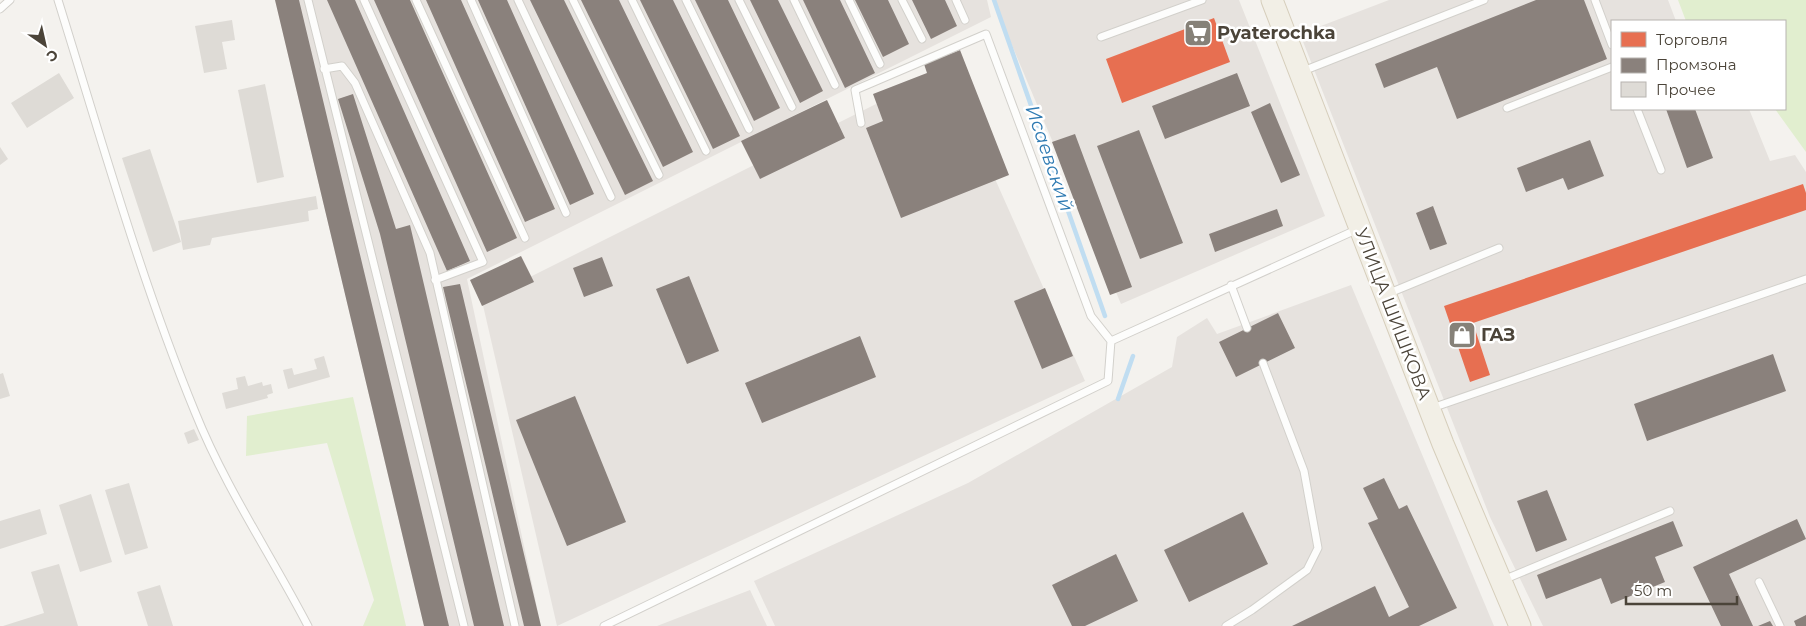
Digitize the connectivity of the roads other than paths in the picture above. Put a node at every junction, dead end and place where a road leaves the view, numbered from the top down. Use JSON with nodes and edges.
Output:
{"nodes":[{"id":1,"x":10,"y":0,"type":"edge"},
{"id":2,"x":58,"y":0,"type":"edge"},
{"id":3,"x":308,"y":0,"type":"edge"},
{"id":4,"x":364,"y":0,"type":"edge"},
{"id":5,"x":416,"y":0,"type":"edge"},
{"id":6,"x":471,"y":0,"type":"edge"},
{"id":7,"x":518,"y":0,"type":"edge"},
{"id":8,"x":573,"y":0,"type":"edge"},
{"id":9,"x":632,"y":0,"type":"edge"},
{"id":10,"x":686,"y":0,"type":"edge"},
{"id":11,"x":739,"y":0,"type":"edge"},
{"id":12,"x":794,"y":0,"type":"edge"},
{"id":13,"x":849,"y":0,"type":"edge"},
{"id":14,"x":902,"y":0,"type":"edge"},
{"id":15,"x":956,"y":0,"type":"edge"},
{"id":16,"x":1202,"y":0,"type":"edge"},
{"id":17,"x":1272,"y":0,"type":"edge"},
{"id":18,"x":1484,"y":0,"type":"edge"},
{"id":19,"x":1595,"y":0,"type":"edge"},
{"id":20,"x":0,"y":9,"type":"edge"},
{"id":21,"x":965,"y":20,"type":"dead end"},
{"id":22,"x":1100,"y":37,"type":"dead end"},
{"id":23,"x":922,"y":39,"type":"dead end"},
{"id":24,"x":1611,"y":42,"type":"edge"},
{"id":25,"x":880,"y":64,"type":"dead end"},
{"id":26,"x":1611,"y":67,"type":"edge"},
{"id":27,"x":324,"y":69,"type":"junction"},
{"id":28,"x":1300,"y":72,"type":"junction"},
{"id":29,"x":834,"y":85,"type":"dead end"},
{"id":30,"x":792,"y":107,"type":"dead end"},
{"id":31,"x":1507,"y":108,"type":"dead end"},
{"id":32,"x":1637,"y":110,"type":"edge"},
{"id":33,"x":861,"y":123,"type":"dead end"},
{"id":34,"x":749,"y":129,"type":"dead end"},
{"id":35,"x":706,"y":151,"type":"dead end"},
{"id":36,"x":1661,"y":170,"type":"dead end"},
{"id":37,"x":659,"y":175,"type":"dead end"},
{"id":38,"x":611,"y":197,"type":"dead end"},
{"id":39,"x":566,"y":213,"type":"dead end"},
{"id":40,"x":1360,"y":228,"type":"junction"},
{"id":41,"x":526,"y":238,"type":"dead end"},
{"id":42,"x":1499,"y":248,"type":"dead end"},
{"id":43,"x":1806,"y":279,"type":"edge"},
{"id":44,"x":435,"y":280,"type":"junction"},
{"id":45,"x":1231,"y":285,"type":"junction"},
{"id":46,"x":1386,"y":294,"type":"junction"},
{"id":47,"x":1247,"y":328,"type":"dead end"},
{"id":48,"x":1111,"y":341,"type":"junction"},
{"id":49,"x":1263,"y":363,"type":"dead end"},
{"id":50,"x":1430,"y":409,"type":"junction"},
{"id":51,"x":1670,"y":511,"type":"dead end"},
{"id":52,"x":1501,"y":581,"type":"junction"},
{"id":53,"x":1759,"y":582,"type":"dead end"},
{"id":54,"x":308,"y":626,"type":"edge"},
{"id":55,"x":464,"y":626,"type":"edge"},
{"id":56,"x":515,"y":626,"type":"edge"},
{"id":57,"x":604,"y":626,"type":"edge"},
{"id":58,"x":1226,"y":626,"type":"edge"},
{"id":59,"x":1520,"y":626,"type":"edge"},
{"id":60,"x":1780,"y":626,"type":"edge"}],
"edges":[{"from":1,"to":20,"type":"lane"},
{"from":2,"to":54,"type":"lane"},
{"from":3,"to":27,"type":"lane"},
{"from":4,"to":44,"type":"lane"},
{"from":5,"to":41,"type":"lane"},
{"from":6,"to":39,"type":"lane"},
{"from":7,"to":38,"type":"lane"},
{"from":8,"to":37,"type":"lane"},
{"from":9,"to":35,"type":"lane"},
{"from":10,"to":34,"type":"lane"},
{"from":11,"to":30,"type":"lane"},
{"from":12,"to":29,"type":"lane"},
{"from":13,"to":25,"type":"lane"},
{"from":14,"to":23,"type":"lane"},
{"from":15,"to":21,"type":"lane"},
{"from":16,"to":22,"type":"lane"},
{"from":17,"to":28,"type":"main road","name":"УЛИЦА ШИШКОВА"},
{"from":18,"to":28,"type":"lane"},
{"from":19,"to":24,"type":"lane"},
{"from":26,"to":31,"type":"lane"},
{"from":27,"to":44,"type":"lane"},
{"from":27,"to":55,"type":"lane"},
{"from":28,"to":40,"type":"main road","name":"УЛИЦА ШИШКОВА"},
{"from":32,"to":36,"type":"lane"},
{"from":33,"to":48,"type":"lane"},
{"from":40,"to":45,"type":"lane"},
{"from":40,"to":46,"type":"main road","name":"УЛИЦА ШИШКОВА"},
{"from":42,"to":46,"type":"lane"},
{"from":43,"to":50,"type":"lane"},
{"from":44,"to":56,"type":"lane"},
{"from":45,"to":47,"type":"lane"},
{"from":45,"to":48,"type":"lane"},
{"from":46,"to":50,"type":"main road","name":"УЛИЦА ШИШКОВА"},
{"from":48,"to":57,"type":"lane"},
{"from":49,"to":58,"type":"lane"},
{"from":50,"to":52,"type":"main road","name":"УЛИЦА ШИШКОВА"},
{"from":51,"to":52,"type":"lane"},
{"from":52,"to":59,"type":"main road","name":"УЛИЦА ШИШКОВА"},
{"from":53,"to":60,"type":"lane"}]}
